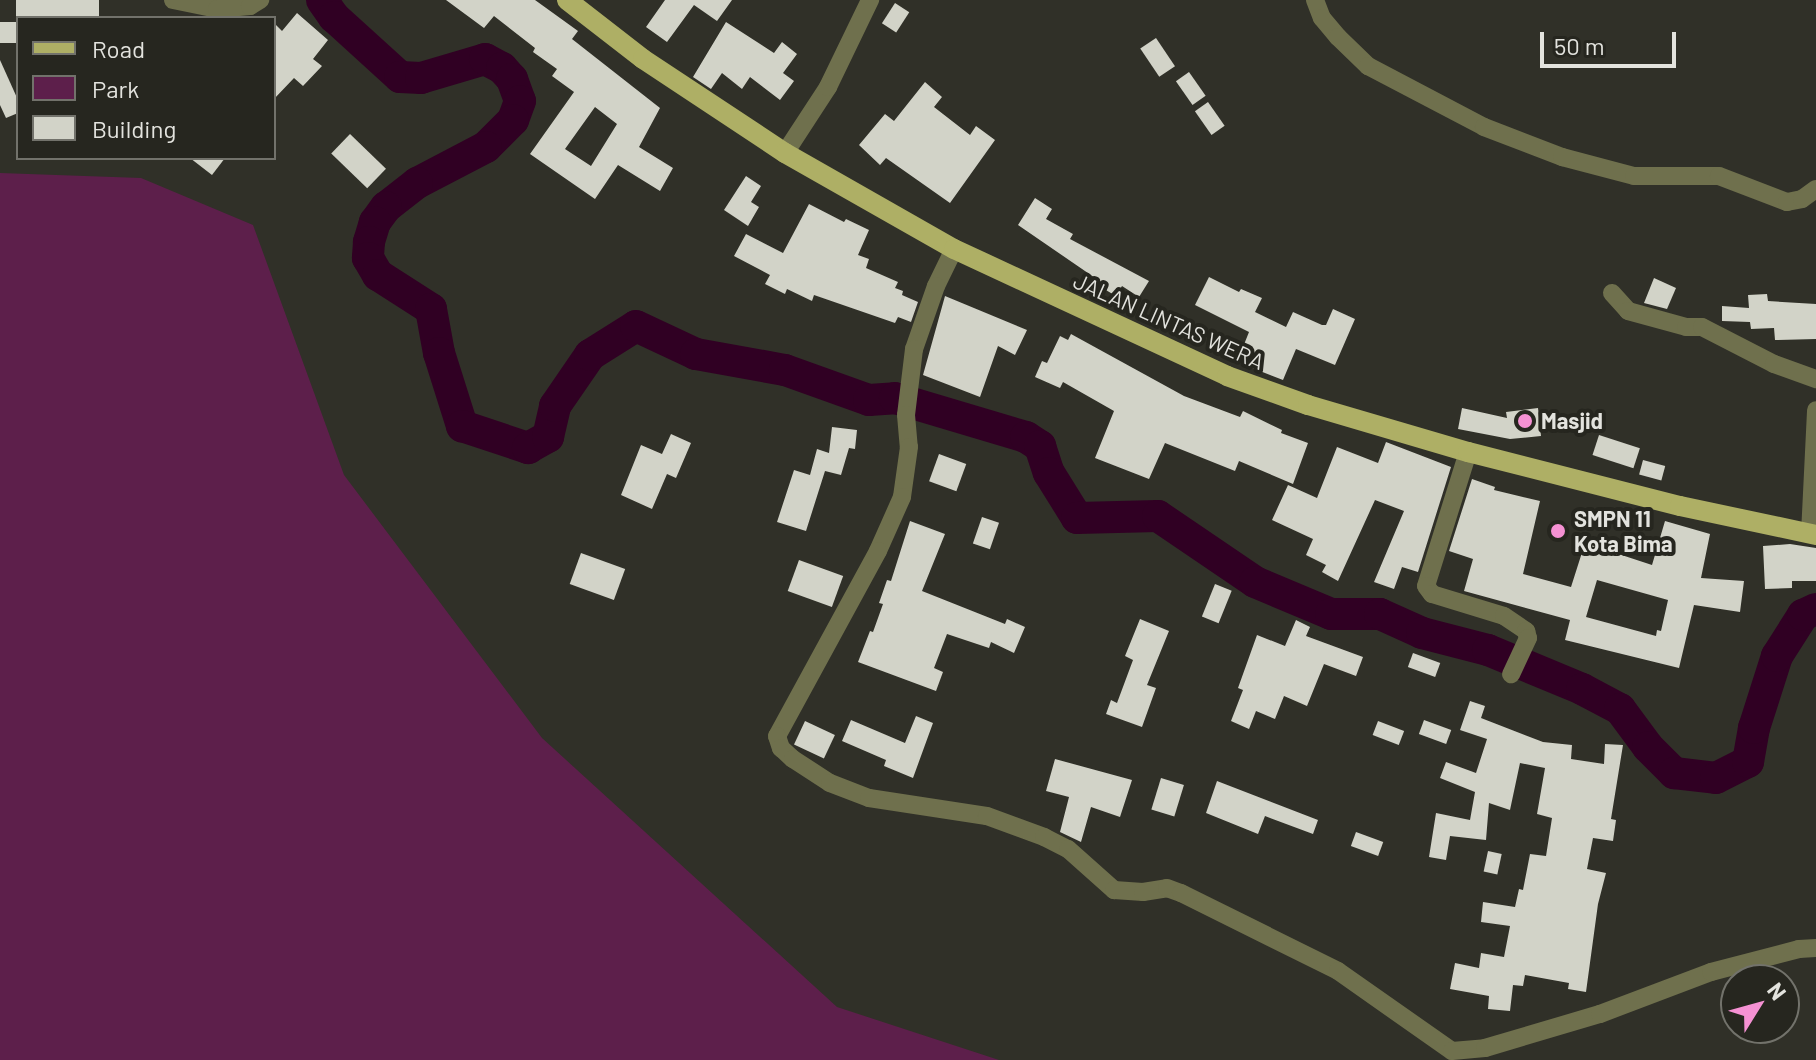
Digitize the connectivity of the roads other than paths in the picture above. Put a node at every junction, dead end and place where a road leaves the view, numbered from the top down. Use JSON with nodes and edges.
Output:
{"nodes":[{"id":1,"x":173,"y":0,"type":"edge"},
{"id":2,"x":260,"y":0,"type":"edge"},
{"id":3,"x":567,"y":0,"type":"edge"},
{"id":4,"x":870,"y":0,"type":"edge"},
{"id":5,"x":1315,"y":0,"type":"edge"},
{"id":6,"x":785,"y":153,"type":"junction"},
{"id":7,"x":1816,"y":189,"type":"edge"},
{"id":8,"x":954,"y":249,"type":"junction"},
{"id":9,"x":1612,"y":293,"type":"dead end"},
{"id":10,"x":1816,"y":379,"type":"edge"},
{"id":11,"x":1816,"y":410,"type":"edge"},
{"id":12,"x":1468,"y":452,"type":"junction"},
{"id":13,"x":1813,"y":535,"type":"edge"},
{"id":14,"x":1511,"y":674,"type":"dead end"},
{"id":15,"x":1816,"y":948,"type":"edge"}],
"edges":[{"from":1,"to":2,"type":"street"},
{"from":3,"to":6,"type":"main road","name":"JALAN LINTAS WERA"},
{"from":4,"to":6,"type":"street"},
{"from":5,"to":7,"type":"street"},
{"from":6,"to":8,"type":"main road","name":"JALAN LINTAS WERA"},
{"from":8,"to":12,"type":"main road","name":"JALAN LINTAS WERA"},
{"from":8,"to":15,"type":"street"},
{"from":9,"to":10,"type":"street"},
{"from":11,"to":13,"type":"street"},
{"from":12,"to":13,"type":"main road","name":"JALAN LINTAS WERA"},
{"from":12,"to":14,"type":"street"}]}
